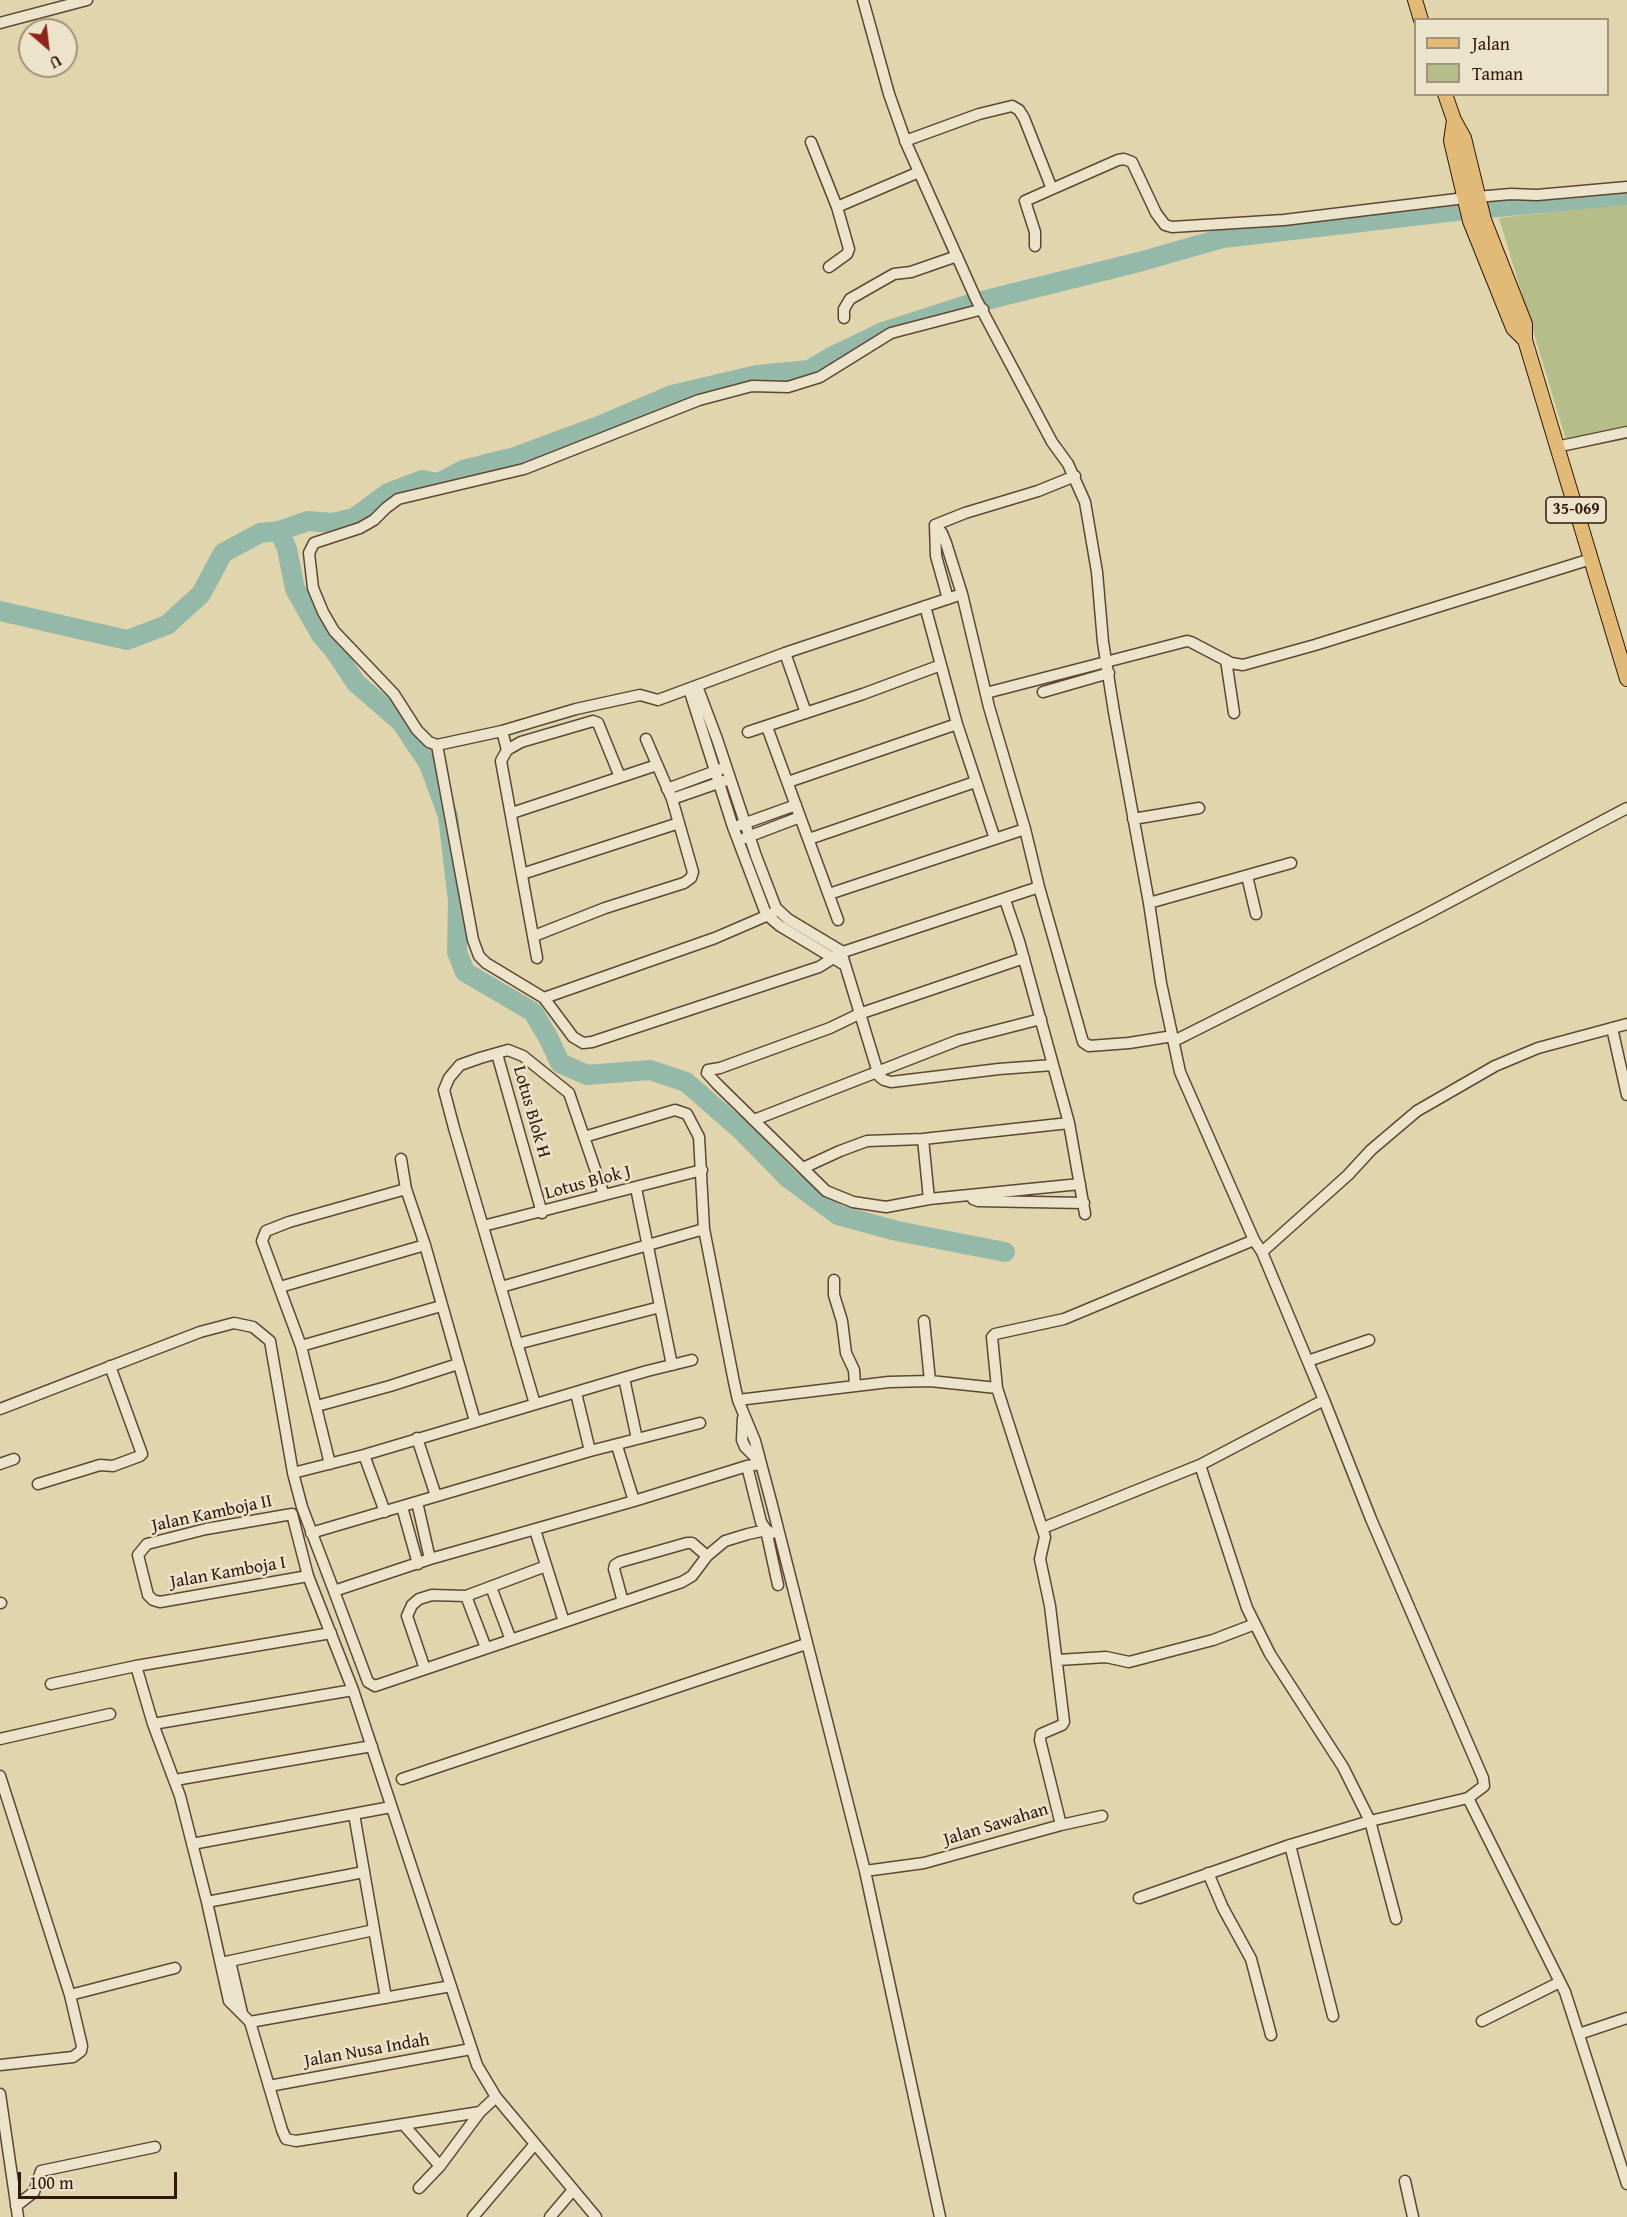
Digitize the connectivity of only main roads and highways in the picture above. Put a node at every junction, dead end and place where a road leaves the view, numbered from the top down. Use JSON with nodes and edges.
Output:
{"nodes":[{"id":1,"x":1415,"y":0,"type":"edge"},
{"id":2,"x":1420,"y":18,"type":"edge"},
{"id":3,"x":1446,"y":96,"type":"edge"},
{"id":4,"x":1473,"y":201,"type":"junction"},
{"id":5,"x":1525,"y":340,"type":"junction"},
{"id":6,"x":1627,"y":677,"type":"edge"}],
"edges":[{"from":1,"to":2,"type":"main road"},
{"from":3,"to":4,"type":"main road","number":"35-069"},
{"from":4,"to":5,"type":"main road","number":"35-069"},
{"from":4,"to":5,"type":"main road","number":"35-069"},
{"from":5,"to":6,"type":"main road","number":"35-069"}]}
